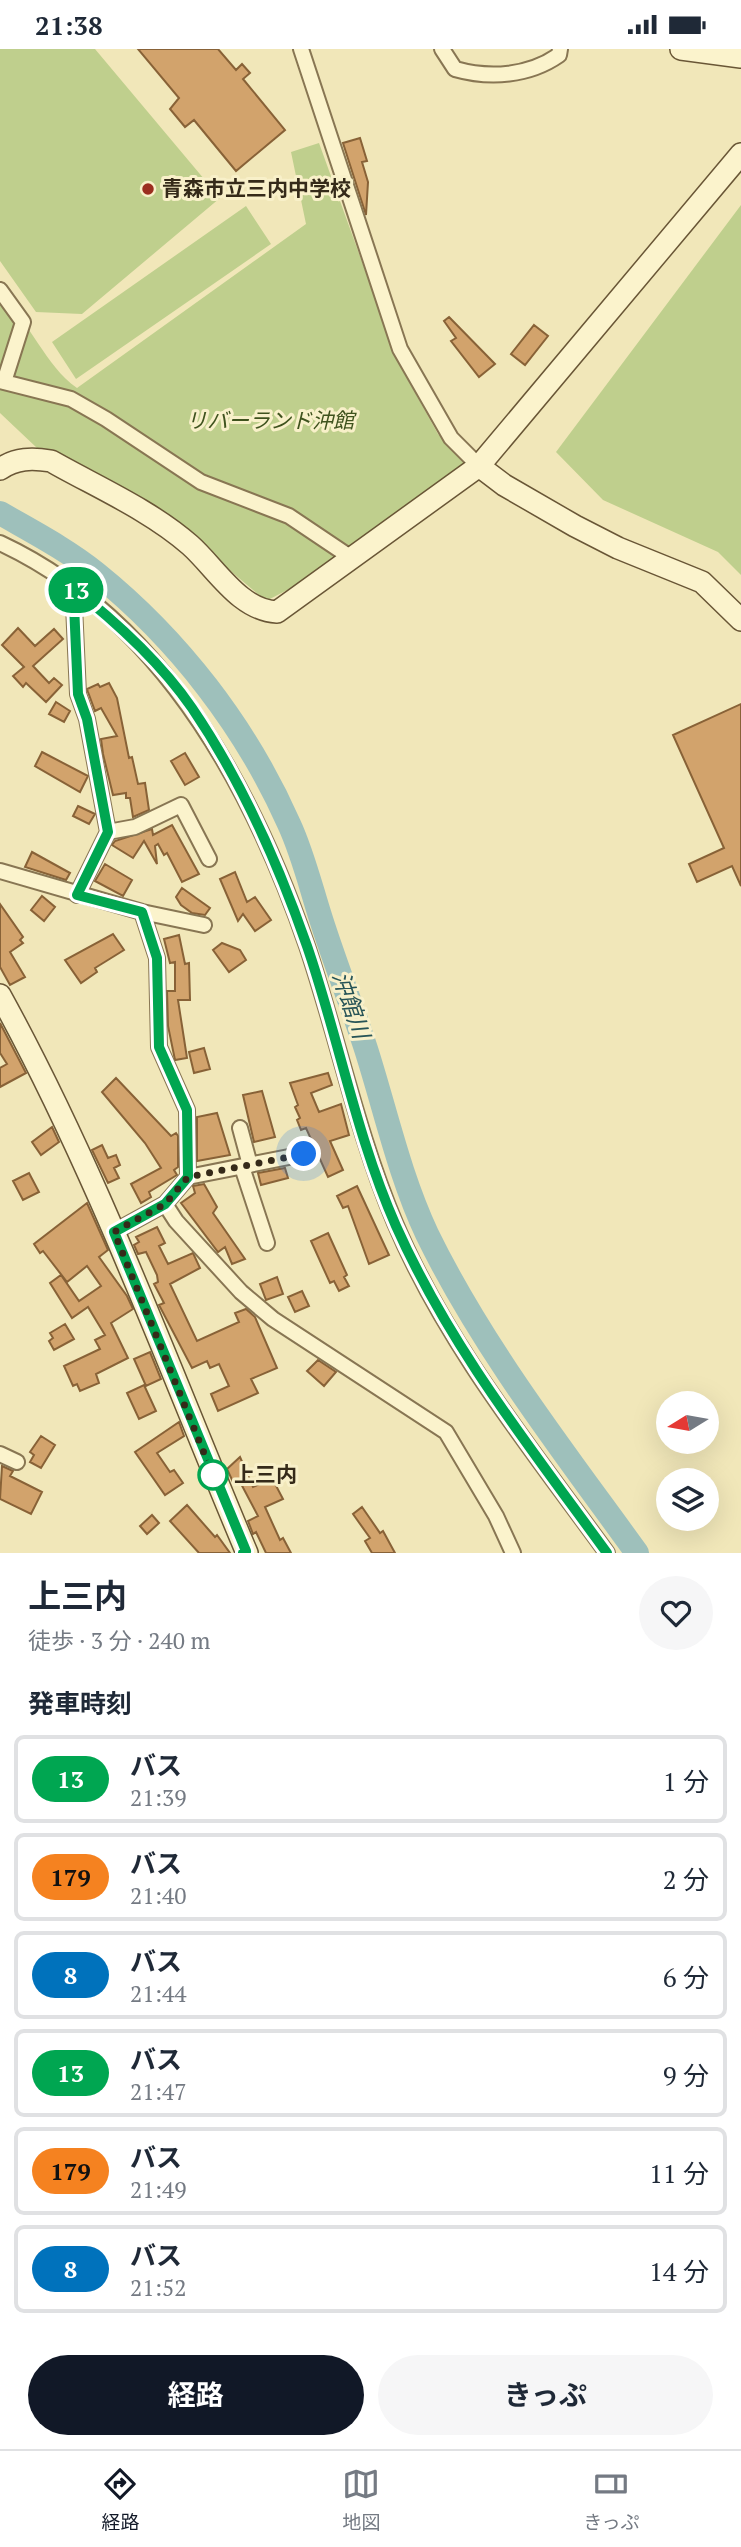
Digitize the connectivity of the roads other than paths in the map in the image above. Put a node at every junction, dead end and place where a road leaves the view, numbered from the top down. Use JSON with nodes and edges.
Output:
{"nodes":[{"id":1,"x":301,"y":49,"type":"edge"},
{"id":2,"x":442,"y":49,"type":"edge"},
{"id":3,"x":560,"y":49,"type":"edge"},
{"id":4,"x":681,"y":49,"type":"edge"},
{"id":5,"x":741,"y":57,"type":"edge"},
{"id":6,"x":741,"y":154,"type":"edge"},
{"id":7,"x":0,"y":291,"type":"edge"},
{"id":8,"x":2,"y":382,"type":"edge"},
{"id":9,"x":479,"y":466,"type":"junction"},
{"id":10,"x":0,"y":469,"type":"edge"},
{"id":11,"x":0,"y":543,"type":"edge"},
{"id":12,"x":353,"y":559,"type":"junction"},
{"id":13,"x":68,"y":584,"type":"junction"},
{"id":14,"x":741,"y":620,"type":"edge"},
{"id":15,"x":108,"y":832,"type":"junction"},
{"id":16,"x":209,"y":859,"type":"dead end"},
{"id":17,"x":0,"y":871,"type":"edge"},
{"id":18,"x":77,"y":895,"type":"junction"},
{"id":19,"x":142,"y":912,"type":"junction"},
{"id":20,"x":204,"y":925,"type":"dead end"},
{"id":21,"x":0,"y":995,"type":"edge"},
{"id":22,"x":240,"y":1128,"type":"dead end"},
{"id":23,"x":304,"y":1154,"type":"dead end"},
{"id":24,"x":246,"y":1166,"type":"junction"},
{"id":25,"x":188,"y":1177,"type":"junction"},
{"id":26,"x":165,"y":1204,"type":"junction"},
{"id":27,"x":114,"y":1232,"type":"junction"},
{"id":28,"x":267,"y":1243,"type":"dead end"},
{"id":29,"x":0,"y":1454,"type":"edge"},
{"id":30,"x":17,"y":1462,"type":"dead end"},
{"id":31,"x":245,"y":1552,"type":"edge"},
{"id":32,"x":513,"y":1553,"type":"edge"},
{"id":33,"x":607,"y":1553,"type":"edge"}],
"edges":[{"from":1,"to":9,"type":"street"},
{"from":2,"to":3,"type":"street"},
{"from":4,"to":5,"type":"street"},
{"from":6,"to":9,"type":"street"},
{"from":7,"to":8,"type":"street"},
{"from":8,"to":12,"type":"street"},
{"from":9,"to":12,"type":"street"},
{"from":9,"to":14,"type":"street"},
{"from":10,"to":12,"type":"street"},
{"from":11,"to":13,"type":"street"},
{"from":13,"to":15,"type":"street"},
{"from":13,"to":33,"type":"street"},
{"from":15,"to":16,"type":"street"},
{"from":15,"to":18,"type":"street"},
{"from":17,"to":18,"type":"street"},
{"from":18,"to":19,"type":"street"},
{"from":19,"to":20,"type":"street"},
{"from":19,"to":25,"type":"street"},
{"from":21,"to":27,"type":"street"},
{"from":22,"to":24,"type":"street"},
{"from":23,"to":24,"type":"street"},
{"from":24,"to":25,"type":"street"},
{"from":24,"to":28,"type":"street"},
{"from":25,"to":26,"type":"street"},
{"from":26,"to":27,"type":"street"},
{"from":26,"to":32,"type":"street"},
{"from":27,"to":31,"type":"street"},
{"from":29,"to":30,"type":"street"}]}
